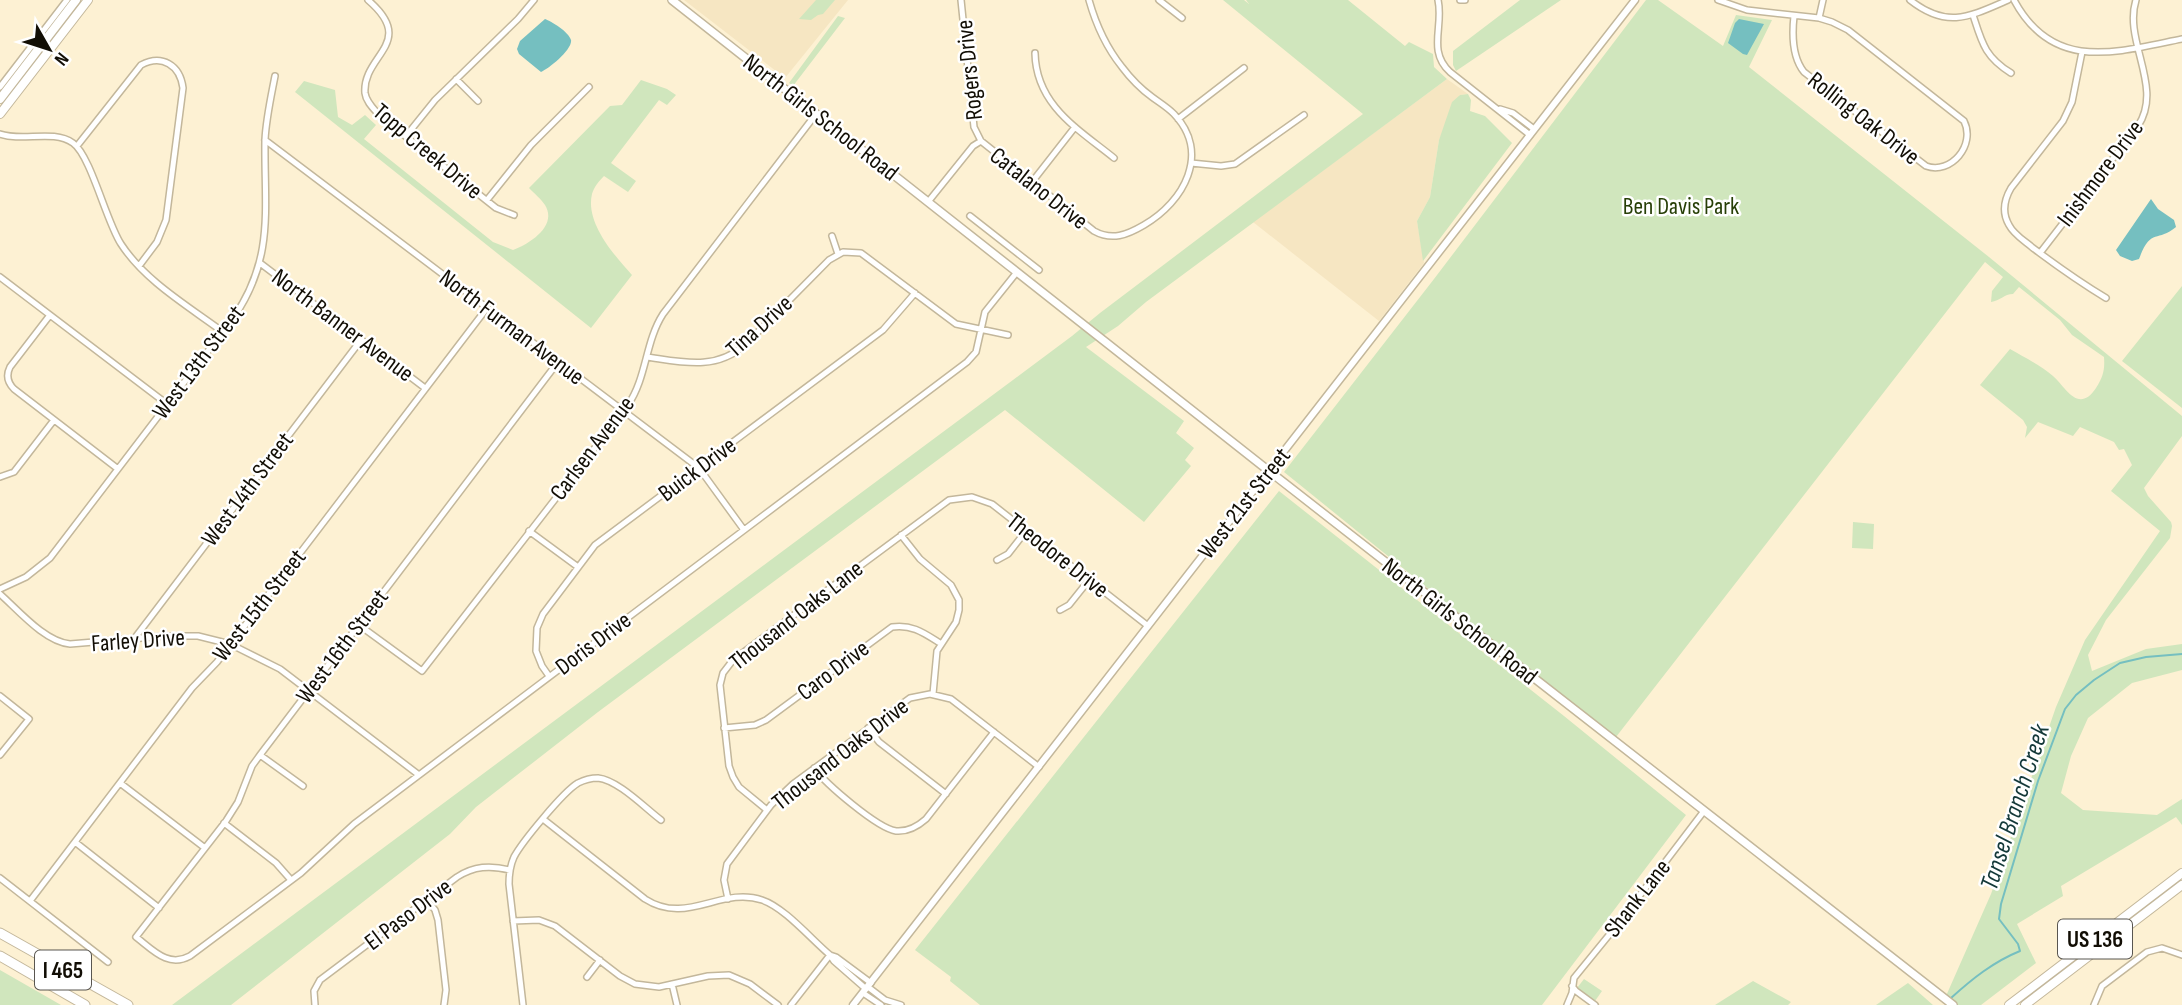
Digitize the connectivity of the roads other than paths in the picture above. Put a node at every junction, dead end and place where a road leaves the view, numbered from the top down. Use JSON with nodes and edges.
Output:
{"nodes":[{"id":1,"x":67,"y":0,"type":"edge"},
{"id":2,"x":76,"y":0,"type":"edge"},
{"id":3,"x":88,"y":0,"type":"edge"},
{"id":4,"x":368,"y":0,"type":"edge"},
{"id":5,"x":534,"y":0,"type":"edge"},
{"id":6,"x":672,"y":0,"type":"edge"},
{"id":7,"x":961,"y":0,"type":"edge"},
{"id":8,"x":1089,"y":0,"type":"edge"},
{"id":9,"x":1159,"y":0,"type":"edge"},
{"id":10,"x":1440,"y":0,"type":"edge"},
{"id":11,"x":1635,"y":0,"type":"edge"},
{"id":12,"x":1718,"y":0,"type":"edge"},
{"id":13,"x":1823,"y":0,"type":"edge"},
{"id":14,"x":1910,"y":0,"type":"edge"},
{"id":15,"x":2008,"y":0,"type":"edge"},
{"id":16,"x":2014,"y":0,"type":"edge"},
{"id":17,"x":2136,"y":0,"type":"edge"},
{"id":18,"x":1973,"y":15,"type":"junction"},
{"id":19,"x":1794,"y":16,"type":"junction"},
{"id":20,"x":1182,"y":18,"type":"dead end"},
{"id":21,"x":1819,"y":18,"type":"junction"},
{"id":22,"x":2182,"y":39,"type":"edge"},
{"id":23,"x":2138,"y":48,"type":"junction"},
{"id":24,"x":2082,"y":52,"type":"junction"},
{"id":25,"x":1035,"y":54,"type":"dead end"},
{"id":26,"x":1244,"y":68,"type":"dead end"},
{"id":27,"x":2011,"y":73,"type":"dead end"},
{"id":28,"x":275,"y":76,"type":"dead end"},
{"id":29,"x":456,"y":79,"type":"junction"},
{"id":30,"x":0,"y":87,"type":"edge"},
{"id":31,"x":589,"y":87,"type":"dead end"},
{"id":32,"x":0,"y":99,"type":"edge"},
{"id":33,"x":478,"y":101,"type":"dead end"},
{"id":34,"x":0,"y":114,"type":"edge"},
{"id":35,"x":816,"y":114,"type":"junction"},
{"id":36,"x":1304,"y":115,"type":"dead end"},
{"id":37,"x":1178,"y":119,"type":"junction"},
{"id":38,"x":1076,"y":127,"type":"junction"},
{"id":39,"x":1532,"y":132,"type":"junction"},
{"id":40,"x":0,"y":134,"type":"edge"},
{"id":41,"x":406,"y":136,"type":"junction"},
{"id":42,"x":265,"y":140,"type":"junction"},
{"id":43,"x":981,"y":141,"type":"junction"},
{"id":44,"x":77,"y":146,"type":"junction"},
{"id":45,"x":1114,"y":158,"type":"dead end"},
{"id":46,"x":1191,"y":163,"type":"junction"},
{"id":47,"x":1032,"y":183,"type":"junction"},
{"id":48,"x":487,"y":200,"type":"junction"},
{"id":49,"x":928,"y":202,"type":"junction"},
{"id":50,"x":514,"y":215,"type":"dead end"},
{"id":51,"x":970,"y":216,"type":"dead end"},
{"id":52,"x":979,"y":223,"type":"junction"},
{"id":53,"x":970,"y":235,"type":"junction"},
{"id":54,"x":832,"y":236,"type":"dead end"},
{"id":55,"x":2040,"y":253,"type":"junction"},
{"id":56,"x":838,"y":254,"type":"junction"},
{"id":57,"x":260,"y":263,"type":"junction"},
{"id":58,"x":139,"y":266,"type":"junction"},
{"id":59,"x":1039,"y":270,"type":"dead end"},
{"id":60,"x":1017,"y":272,"type":"junction"},
{"id":61,"x":0,"y":277,"type":"edge"},
{"id":62,"x":915,"y":293,"type":"junction"},
{"id":63,"x":2106,"y":298,"type":"dead end"},
{"id":64,"x":487,"y":308,"type":"junction"},
{"id":65,"x":50,"y":315,"type":"junction"},
{"id":66,"x":981,"y":331,"type":"junction"},
{"id":67,"x":223,"y":332,"type":"junction"},
{"id":68,"x":1008,"y":335,"type":"dead end"},
{"id":69,"x":361,"y":340,"type":"junction"},
{"id":70,"x":646,"y":357,"type":"junction"},
{"id":71,"x":558,"y":362,"type":"junction"},
{"id":72,"x":425,"y":387,"type":"junction"},
{"id":73,"x":167,"y":404,"type":"junction"},
{"id":74,"x":623,"y":410,"type":"junction"},
{"id":75,"x":54,"y":420,"type":"junction"},
{"id":76,"x":699,"y":468,"type":"junction"},
{"id":77,"x":118,"y":469,"type":"junction"},
{"id":78,"x":1269,"y":471,"type":"junction"},
{"id":79,"x":0,"y":477,"type":"edge"},
{"id":80,"x":962,"y":497,"type":"joint"},
{"id":81,"x":744,"y":530,"type":"junction"},
{"id":82,"x":529,"y":531,"type":"junction"},
{"id":83,"x":1026,"y":531,"type":"junction"},
{"id":84,"x":901,"y":535,"type":"junction"},
{"id":85,"x":997,"y":560,"type":"dead end"},
{"id":86,"x":578,"y":567,"type":"junction"},
{"id":87,"x":1089,"y":580,"type":"junction"},
{"id":88,"x":0,"y":592,"type":"edge"},
{"id":89,"x":1060,"y":610,"type":"dead end"},
{"id":90,"x":359,"y":625,"type":"junction"},
{"id":91,"x":1148,"y":626,"type":"junction"},
{"id":92,"x":134,"y":639,"type":"junction"},
{"id":93,"x":940,"y":643,"type":"junction"},
{"id":94,"x":230,"y":644,"type":"junction"},
{"id":95,"x":549,"y":676,"type":"junction"},
{"id":96,"x":309,"y":690,"type":"junction"},
{"id":97,"x":933,"y":694,"type":"junction"},
{"id":98,"x":0,"y":696,"type":"edge"},
{"id":99,"x":868,"y":728,"type":"junction"},
{"id":100,"x":724,"y":729,"type":"junction"},
{"id":101,"x":994,"y":732,"type":"junction"},
{"id":102,"x":0,"y":755,"type":"edge"},
{"id":103,"x":260,"y":755,"type":"junction"},
{"id":104,"x":1039,"y":767,"type":"junction"},
{"id":105,"x":814,"y":768,"type":"junction"},
{"id":106,"x":419,"y":775,"type":"junction"},
{"id":107,"x":120,"y":783,"type":"junction"},
{"id":108,"x":303,"y":786,"type":"dead end"},
{"id":109,"x":946,"y":794,"type":"junction"},
{"id":110,"x":766,"y":810,"type":"junction"},
{"id":111,"x":1704,"y":811,"type":"junction"},
{"id":112,"x":543,"y":819,"type":"junction"},
{"id":113,"x":661,"y":820,"type":"dead end"},
{"id":114,"x":224,"y":823,"type":"junction"},
{"id":115,"x":75,"y":842,"type":"junction"},
{"id":116,"x":205,"y":848,"type":"junction"},
{"id":117,"x":510,"y":870,"type":"junction"},
{"id":118,"x":2182,"y":873,"type":"edge"},
{"id":119,"x":0,"y":878,"type":"edge"},
{"id":120,"x":291,"y":880,"type":"junction"},
{"id":121,"x":2182,"y":885,"type":"edge"},
{"id":122,"x":728,"y":899,"type":"junction"},
{"id":123,"x":427,"y":900,"type":"junction"},
{"id":124,"x":30,"y":901,"type":"junction"},
{"id":125,"x":159,"y":908,"type":"junction"},
{"id":126,"x":513,"y":922,"type":"junction"},
{"id":127,"x":0,"y":933,"type":"edge"},
{"id":128,"x":136,"y":937,"type":"joint"},
{"id":129,"x":830,"y":955,"type":"junction"},
{"id":130,"x":2182,"y":955,"type":"edge"},
{"id":131,"x":0,"y":956,"type":"edge"},
{"id":132,"x":600,"y":960,"type":"junction"},
{"id":133,"x":108,"y":962,"type":"dead end"},
{"id":134,"x":587,"y":977,"type":"dead end"},
{"id":135,"x":672,"y":984,"type":"junction"},
{"id":136,"x":1572,"y":986,"type":"junction"},
{"id":137,"x":867,"y":988,"type":"junction"},
{"id":138,"x":85,"y":1005,"type":"edge"},
{"id":139,"x":128,"y":1005,"type":"edge"},
{"id":140,"x":315,"y":1005,"type":"edge"},
{"id":141,"x":444,"y":1005,"type":"edge"},
{"id":142,"x":523,"y":1005,"type":"edge"},
{"id":143,"x":677,"y":1005,"type":"edge"},
{"id":144,"x":778,"y":1005,"type":"edge"},
{"id":145,"x":791,"y":1005,"type":"edge"},
{"id":146,"x":853,"y":1005,"type":"edge"},
{"id":147,"x":881,"y":1005,"type":"edge"},
{"id":148,"x":901,"y":1005,"type":"edge"},
{"id":149,"x":1567,"y":1005,"type":"edge"},
{"id":150,"x":1595,"y":1005,"type":"edge"},
{"id":151,"x":1953,"y":1005,"type":"edge"},
{"id":152,"x":2009,"y":1005,"type":"edge"},
{"id":153,"x":2025,"y":1005,"type":"edge"},
{"id":154,"x":2094,"y":1005,"type":"edge"}],
"edges":[{"from":1,"to":30,"type":"street"},
{"from":2,"to":32,"type":"main road"},
{"from":3,"to":34,"type":"main road"},
{"from":4,"to":41,"type":"street","name":"Topp Creek Drive"},
{"from":5,"to":29,"type":"street"},
{"from":6,"to":35,"type":"main road","name":"North Girls School Road"},
{"from":7,"to":43,"type":"street","name":"Rogers Drive"},
{"from":8,"to":37,"type":"street"},
{"from":9,"to":20,"type":"street"},
{"from":10,"to":39,"type":"street"},
{"from":11,"to":39,"type":"street","name":"West 21st Street"},
{"from":12,"to":19,"type":"street"},
{"from":13,"to":21,"type":"street"},
{"from":14,"to":18,"type":"street"},
{"from":15,"to":18,"type":"street"},
{"from":16,"to":24,"type":"street"},
{"from":17,"to":23,"type":"street","name":"Inishmore Drive"},
{"from":18,"to":27,"type":"street"},
{"from":19,"to":21,"type":"street"},
{"from":19,"to":21,"type":"street","name":"Rolling Oak Drive"},
{"from":22,"to":23,"type":"street"},
{"from":23,"to":24,"type":"street"},
{"from":23,"to":55,"type":"street","name":"Inishmore Drive"},
{"from":24,"to":55,"type":"street"},
{"from":25,"to":38,"type":"street"},
{"from":26,"to":37,"type":"street"},
{"from":28,"to":42,"type":"street","name":"West 13th Street"},
{"from":29,"to":33,"type":"street"},
{"from":29,"to":41,"type":"street"},
{"from":31,"to":48,"type":"street"},
{"from":35,"to":49,"type":"main road","name":"North Girls School Road"},
{"from":35,"to":70,"type":"street","name":"Carlsen Avenue"},
{"from":36,"to":46,"type":"street"},
{"from":37,"to":46,"type":"street"},
{"from":38,"to":45,"type":"street"},
{"from":38,"to":47,"type":"street"},
{"from":39,"to":78,"type":"street","name":"West 21st Street"},
{"from":40,"to":44,"type":"street"},
{"from":41,"to":48,"type":"street","name":"Topp Creek Drive"},
{"from":42,"to":57,"type":"street","name":"West 13th Street"},
{"from":42,"to":64,"type":"street","name":"North Furman Avenue"},
{"from":43,"to":47,"type":"street","name":"Catalano Drive"},
{"from":43,"to":49,"type":"street","name":"Rogers Drive"},
{"from":44,"to":58,"type":"street"},
{"from":44,"to":58,"type":"street"},
{"from":46,"to":47,"type":"street","name":"Catalano Drive"},
{"from":48,"to":50,"type":"street","name":"Topp Creek Drive"},
{"from":49,"to":53,"type":"main road","name":"North Girls School Road"},
{"from":51,"to":52,"type":"street"},
{"from":52,"to":53,"type":"street"},
{"from":52,"to":59,"type":"street"},
{"from":53,"to":60,"type":"main road","name":"North Girls School Road"},
{"from":54,"to":56,"type":"street"},
{"from":55,"to":63,"type":"street"},
{"from":56,"to":62,"type":"street"},
{"from":56,"to":70,"type":"street","name":"Tina Drive"},
{"from":57,"to":67,"type":"street","name":"West 13th Street"},
{"from":57,"to":69,"type":"street","name":"North Banner Avenue"},
{"from":58,"to":67,"type":"street"},
{"from":60,"to":66,"type":"street","name":"Doris Drive"},
{"from":60,"to":78,"type":"main road","name":"North Girls School Road"},
{"from":61,"to":65,"type":"street"},
{"from":62,"to":66,"type":"street"},
{"from":62,"to":76,"type":"street","name":"Buick Drive"},
{"from":64,"to":71,"type":"street","name":"North Furman Avenue"},
{"from":64,"to":72,"type":"street","name":"West 15th Street"},
{"from":65,"to":73,"type":"street"},
{"from":65,"to":75,"type":"street"},
{"from":66,"to":68,"type":"street"},
{"from":66,"to":81,"type":"street","name":"Doris Drive"},
{"from":67,"to":73,"type":"street","name":"West 13th Street"},
{"from":69,"to":72,"type":"street","name":"North Banner Avenue"},
{"from":69,"to":92,"type":"street","name":"West 14th Street"},
{"from":70,"to":74,"type":"street","name":"Carlsen Avenue"},
{"from":71,"to":74,"type":"street","name":"North Furman Avenue"},
{"from":71,"to":90,"type":"street","name":"West 16th Street"},
{"from":72,"to":94,"type":"street","name":"West 15th Street"},
{"from":73,"to":77,"type":"street","name":"West 13th Street"},
{"from":74,"to":76,"type":"street","name":"North Furman Avenue"},
{"from":74,"to":82,"type":"street","name":"Carlsen Avenue"},
{"from":75,"to":77,"type":"street"},
{"from":75,"to":79,"type":"street"},
{"from":76,"to":81,"type":"street","name":"North Furman Avenue"},
{"from":76,"to":86,"type":"street","name":"Buick Drive"},
{"from":77,"to":88,"type":"street","name":"West 13th Street"},
{"from":78,"to":91,"type":"street","name":"West 21st Street"},
{"from":78,"to":111,"type":"main road","name":"North Girls School Road"},
{"from":80,"to":83,"type":"street","name":"Theodore Drive"},
{"from":80,"to":84,"type":"street","name":"Thousand Oaks Lane"},
{"from":81,"to":95,"type":"street","name":"Doris Drive"},
{"from":82,"to":86,"type":"street"},
{"from":82,"to":90,"type":"street","name":"Carlsen Avenue"},
{"from":83,"to":85,"type":"street"},
{"from":83,"to":87,"type":"street","name":"Theodore Drive"},
{"from":84,"to":93,"type":"street"},
{"from":84,"to":100,"type":"street","name":"Thousand Oaks Lane"},
{"from":86,"to":95,"type":"street","name":"Buick Drive"},
{"from":87,"to":89,"type":"street"},
{"from":87,"to":91,"type":"street","name":"Theodore Drive"},
{"from":88,"to":92,"type":"street","name":"Farley Drive"},
{"from":90,"to":96,"type":"street","name":"West 16th Street"},
{"from":91,"to":104,"type":"street","name":"West 21st Street"},
{"from":92,"to":94,"type":"street","name":"Farley Drive"},
{"from":93,"to":97,"type":"street"},
{"from":93,"to":100,"type":"street","name":"Caro Drive"},
{"from":94,"to":96,"type":"street","name":"Farley Drive"},
{"from":94,"to":107,"type":"street","name":"West 15th Street"},
{"from":95,"to":106,"type":"street","name":"Doris Drive"},
{"from":96,"to":103,"type":"street","name":"West 16th Street"},
{"from":96,"to":106,"type":"street","name":"Farley Drive"},
{"from":97,"to":99,"type":"street","name":"Thousand Oaks Drive"},
{"from":97,"to":101,"type":"street"},
{"from":98,"to":102,"type":"street"},
{"from":99,"to":105,"type":"street","name":"Thousand Oaks Drive"},
{"from":99,"to":109,"type":"street"},
{"from":100,"to":110,"type":"street","name":"Thousand Oaks Lane"},
{"from":101,"to":104,"type":"street"},
{"from":101,"to":109,"type":"street"},
{"from":103,"to":108,"type":"street"},
{"from":103,"to":114,"type":"street","name":"West 16th Street"},
{"from":104,"to":137,"type":"street","name":"West 21st Street"},
{"from":105,"to":109,"type":"street"},
{"from":105,"to":110,"type":"street","name":"Thousand Oaks Drive"},
{"from":106,"to":120,"type":"street","name":"Doris Drive"},
{"from":107,"to":115,"type":"street","name":"West 15th Street"},
{"from":107,"to":116,"type":"street"},
{"from":110,"to":122,"type":"street","name":"Thousand Oaks Drive"},
{"from":111,"to":136,"type":"street","name":"Shank Lane"},
{"from":111,"to":151,"type":"main road","name":"North Girls School Road"},
{"from":112,"to":113,"type":"street"},
{"from":112,"to":117,"type":"street"},
{"from":112,"to":122,"type":"street"},
{"from":114,"to":116,"type":"street","name":"West 16th Street"},
{"from":114,"to":120,"type":"street"},
{"from":115,"to":124,"type":"street","name":"West 15th Street"},
{"from":115,"to":125,"type":"street"},
{"from":116,"to":125,"type":"street","name":"West 16th Street"},
{"from":117,"to":123,"type":"street","name":"El Paso Drive"},
{"from":117,"to":126,"type":"street"},
{"from":118,"to":152,"type":"main road","number":"US 136"},
{"from":119,"to":124,"type":"street"},
{"from":120,"to":128,"type":"street","name":"Doris Drive"},
{"from":121,"to":153,"type":"main road","number":"US 136"},
{"from":122,"to":129,"type":"street"},
{"from":123,"to":140,"type":"street","name":"El Paso Drive"},
{"from":123,"to":141,"type":"street"},
{"from":124,"to":133,"type":"street"},
{"from":125,"to":128,"type":"street","name":"West 16th Street"},
{"from":126,"to":132,"type":"street"},
{"from":126,"to":142,"type":"street"},
{"from":127,"to":139,"type":"highway","number":"I 465"},
{"from":129,"to":137,"type":"street"},
{"from":129,"to":145,"type":"street"},
{"from":130,"to":154,"type":"street"},
{"from":131,"to":138,"type":"highway","number":"I 465"},
{"from":132,"to":134,"type":"street"},
{"from":132,"to":135,"type":"street"},
{"from":135,"to":143,"type":"street"},
{"from":135,"to":144,"type":"street"},
{"from":136,"to":149,"type":"street","name":"Shank Lane"},
{"from":136,"to":150,"type":"street"},
{"from":137,"to":146,"type":"street","name":"West 21st Street"},
{"from":137,"to":147,"type":"street"},
{"from":137,"to":148,"type":"street"}]}
